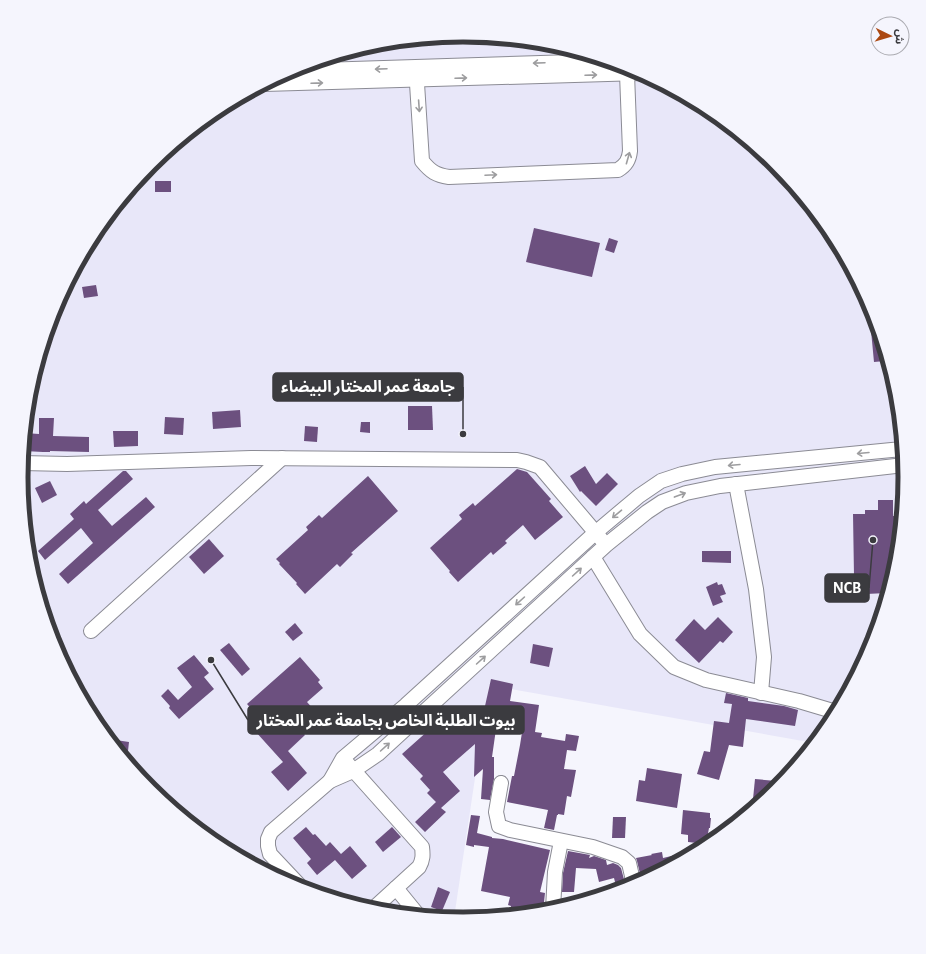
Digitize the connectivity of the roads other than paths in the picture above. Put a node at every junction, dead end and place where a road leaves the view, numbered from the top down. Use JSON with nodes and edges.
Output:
{"nodes":[{"id":1,"x":593,"y":62,"type":"edge"},
{"id":2,"x":306,"y":71,"type":"edge"},
{"id":3,"x":417,"y":74,"type":"junction"},
{"id":4,"x":626,"y":74,"type":"edge"},
{"id":5,"x":634,"y":77,"type":"edge"},
{"id":6,"x":280,"y":83,"type":"edge"},
{"id":7,"x":897,"y":449,"type":"edge"},
{"id":8,"x":282,"y":458,"type":"junction"},
{"id":9,"x":28,"y":463,"type":"edge"},
{"id":10,"x":898,"y":466,"type":"edge"},
{"id":11,"x":736,"y":484,"type":"junction"},
{"id":12,"x":595,"y":533,"type":"junction"},
{"id":13,"x":606,"y":545,"type":"junction"},
{"id":14,"x":593,"y":557,"type":"junction"},
{"id":15,"x":91,"y":631,"type":"dead end"},
{"id":16,"x":761,"y":693,"type":"junction"},
{"id":17,"x":830,"y":710,"type":"edge"},
{"id":18,"x":343,"y":758,"type":"junction"},
{"id":19,"x":353,"y":770,"type":"junction"},
{"id":20,"x":330,"y":781,"type":"junction"},
{"id":21,"x":501,"y":784,"type":"dead end"},
{"id":22,"x":560,"y":840,"type":"junction"},
{"id":23,"x":291,"y":876,"type":"edge"},
{"id":24,"x":632,"y":877,"type":"edge"},
{"id":25,"x":396,"y":888,"type":"junction"},
{"id":26,"x":553,"y":903,"type":"edge"},
{"id":27,"x":378,"y":904,"type":"edge"},
{"id":28,"x":414,"y":909,"type":"edge"}],
"edges":[{"from":1,"to":3,"type":"street","one_way":true},
{"from":3,"to":2,"type":"street","one_way":true},
{"from":3,"to":4,"type":"street","one_way":true},
{"from":3,"to":5,"type":"street","one_way":true},
{"from":6,"to":3,"type":"street","one_way":true},
{"from":7,"to":12,"type":"street","one_way":true},
{"from":8,"to":9,"type":"street"},
{"from":8,"to":12,"type":"street"},
{"from":8,"to":15,"type":"street"},
{"from":10,"to":11,"type":"street"},
{"from":13,"to":11,"type":"street","one_way":true},
{"from":11,"to":16,"type":"street"},
{"from":12,"to":13,"type":"street"},
{"from":12,"to":18,"type":"street","one_way":true},
{"from":13,"to":14,"type":"street"},
{"from":14,"to":16,"type":"street"},
{"from":19,"to":14,"type":"street","one_way":true},
{"from":16,"to":17,"type":"street"},
{"from":18,"to":19,"type":"street"},
{"from":18,"to":20,"type":"street"},
{"from":19,"to":20,"type":"street"},
{"from":19,"to":25,"type":"street"},
{"from":20,"to":23,"type":"street"},
{"from":21,"to":22,"type":"street"},
{"from":22,"to":24,"type":"street"},
{"from":22,"to":26,"type":"street"},
{"from":25,"to":27,"type":"street"},
{"from":25,"to":28,"type":"street"}]}
